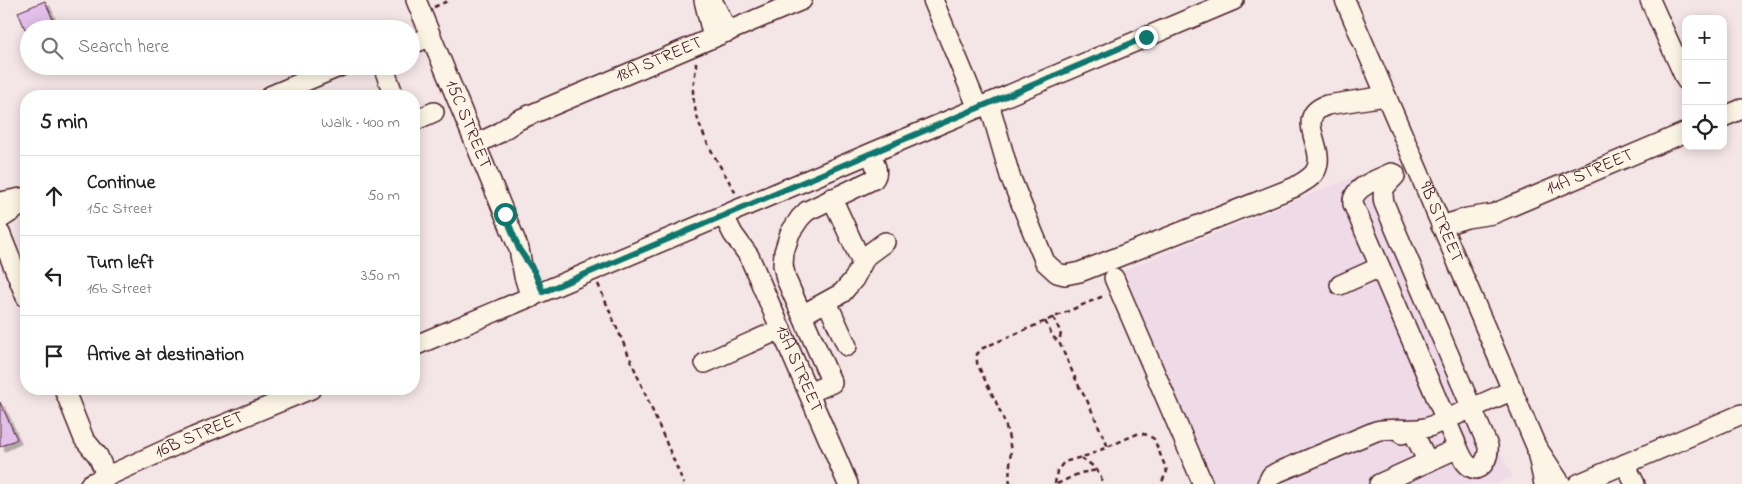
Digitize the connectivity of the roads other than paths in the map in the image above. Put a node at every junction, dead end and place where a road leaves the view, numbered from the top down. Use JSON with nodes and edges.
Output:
{"nodes":[{"id":1,"x":416,"y":0,"type":"edge"},
{"id":2,"x":704,"y":0,"type":"edge"},
{"id":3,"x":712,"y":0,"type":"edge"},
{"id":4,"x":802,"y":0,"type":"edge"},
{"id":5,"x":934,"y":0,"type":"edge"},
{"id":6,"x":1234,"y":0,"type":"edge"},
{"id":7,"x":1345,"y":0,"type":"edge"},
{"id":8,"x":1650,"y":0,"type":"edge"},
{"id":9,"x":423,"y":29,"type":"edge"},
{"id":10,"x":720,"y":35,"type":"junction"},
{"id":11,"x":1682,"y":74,"type":"edge"},
{"id":12,"x":320,"y":75,"type":"edge"},
{"id":13,"x":386,"y":75,"type":"edge"},
{"id":14,"x":284,"y":90,"type":"edge"},
{"id":15,"x":392,"y":90,"type":"edge"},
{"id":16,"x":1386,"y":96,"type":"junction"},
{"id":17,"x":983,"y":106,"type":"junction"},
{"id":18,"x":1742,"y":109,"type":"edge"},
{"id":19,"x":434,"y":112,"type":"dead end"},
{"id":20,"x":1727,"y":115,"type":"edge"},
{"id":21,"x":420,"y":118,"type":"edge"},
{"id":22,"x":1682,"y":134,"type":"edge"},
{"id":23,"x":473,"y":138,"type":"junction"},
{"id":24,"x":870,"y":154,"type":"junction"},
{"id":25,"x":1415,"y":165,"type":"junction"},
{"id":26,"x":1394,"y":174,"type":"junction"},
{"id":27,"x":20,"y":198,"type":"edge"},
{"id":28,"x":832,"y":198,"type":"junction"},
{"id":29,"x":0,"y":202,"type":"edge"},
{"id":30,"x":1384,"y":202,"type":"junction"},
{"id":31,"x":1353,"y":204,"type":"junction"},
{"id":32,"x":20,"y":206,"type":"edge"},
{"id":33,"x":735,"y":211,"type":"junction"},
{"id":34,"x":0,"y":219,"type":"edge"},
{"id":35,"x":0,"y":233,"type":"edge"},
{"id":36,"x":1445,"y":233,"type":"junction"},
{"id":37,"x":885,"y":242,"type":"dead end"},
{"id":38,"x":862,"y":262,"type":"junction"},
{"id":39,"x":1380,"y":267,"type":"junction"},
{"id":40,"x":1114,"y":278,"type":"dead end"},
{"id":41,"x":20,"y":282,"type":"edge"},
{"id":42,"x":1340,"y":285,"type":"dead end"},
{"id":43,"x":537,"y":295,"type":"junction"},
{"id":44,"x":826,"y":302,"type":"junction"},
{"id":45,"x":802,"y":315,"type":"junction"},
{"id":46,"x":781,"y":329,"type":"junction"},
{"id":47,"x":420,"y":344,"type":"edge"},
{"id":48,"x":847,"y":346,"type":"dead end"},
{"id":49,"x":705,"y":363,"type":"dead end"},
{"id":50,"x":1513,"y":390,"type":"junction"},
{"id":51,"x":808,"y":393,"type":"junction"},
{"id":52,"x":66,"y":395,"type":"edge"},
{"id":53,"x":296,"y":395,"type":"edge"},
{"id":54,"x":1472,"y":408,"type":"junction"},
{"id":55,"x":1742,"y":414,"type":"edge"},
{"id":56,"x":1446,"y":420,"type":"junction"},
{"id":57,"x":1412,"y":430,"type":"junction"},
{"id":58,"x":1536,"y":446,"type":"junction"},
{"id":59,"x":1458,"y":448,"type":"junction"},
{"id":60,"x":1428,"y":462,"type":"junction"},
{"id":61,"x":1625,"y":464,"type":"junction"},
{"id":62,"x":97,"y":481,"type":"edge"},
{"id":63,"x":848,"y":484,"type":"edge"},
{"id":64,"x":1203,"y":484,"type":"edge"},
{"id":65,"x":1267,"y":484,"type":"edge"},
{"id":66,"x":1281,"y":484,"type":"edge"},
{"id":67,"x":1379,"y":484,"type":"edge"},
{"id":68,"x":1544,"y":484,"type":"edge"},
{"id":69,"x":1561,"y":484,"type":"edge"},
{"id":70,"x":1578,"y":484,"type":"edge"},
{"id":71,"x":1635,"y":484,"type":"edge"}],
"edges":[{"from":1,"to":9,"type":"street","name":"15C STREET"},
{"from":2,"to":10,"type":"street"},
{"from":3,"to":10,"type":"street"},
{"from":4,"to":10,"type":"street","name":"18A STREET"},
{"from":5,"to":17,"type":"street"},
{"from":6,"to":17,"type":"street"},
{"from":7,"to":16,"type":"street","name":"9B STREET"},
{"from":8,"to":11,"type":"street"},
{"from":9,"to":23,"type":"street","name":"15C STREET"},
{"from":10,"to":23,"type":"street","name":"18A STREET"},
{"from":12,"to":14,"type":"street"},
{"from":13,"to":15,"type":"street"},
{"from":16,"to":17,"type":"street"},
{"from":16,"to":25,"type":"street","name":"9B STREET"},
{"from":17,"to":24,"type":"street"},
{"from":18,"to":20,"type":"street"},
{"from":19,"to":21,"type":"street"},
{"from":22,"to":36,"type":"street","name":"14A STREET"},
{"from":23,"to":43,"type":"street","name":"15C STREET"},
{"from":24,"to":28,"type":"street"},
{"from":24,"to":33,"type":"street"},
{"from":25,"to":26,"type":"street"},
{"from":25,"to":36,"type":"street","name":"9B STREET"},
{"from":26,"to":30,"type":"street"},
{"from":26,"to":31,"type":"street"},
{"from":27,"to":29,"type":"street"},
{"from":28,"to":38,"type":"street"},
{"from":28,"to":45,"type":"street"},
{"from":30,"to":31,"type":"street"},
{"from":30,"to":54,"type":"street"},
{"from":31,"to":39,"type":"street"},
{"from":32,"to":34,"type":"street"},
{"from":33,"to":43,"type":"street"},
{"from":33,"to":46,"type":"street","name":"13A STREET"},
{"from":35,"to":41,"type":"street"},
{"from":36,"to":50,"type":"street","name":"9B STREET"},
{"from":37,"to":38,"type":"street"},
{"from":38,"to":44,"type":"street"},
{"from":39,"to":42,"type":"street"},
{"from":39,"to":56,"type":"street"},
{"from":40,"to":64,"type":"street"},
{"from":43,"to":47,"type":"street"},
{"from":44,"to":45,"type":"street"},
{"from":44,"to":48,"type":"street"},
{"from":45,"to":51,"type":"street"},
{"from":46,"to":49,"type":"street"},
{"from":46,"to":51,"type":"street","name":"13A STREET"},
{"from":50,"to":54,"type":"street"},
{"from":50,"to":58,"type":"street","name":"9B STREET"},
{"from":51,"to":63,"type":"street","name":"13A STREET"},
{"from":52,"to":62,"type":"street"},
{"from":53,"to":62,"type":"street","name":"16B STREET"},
{"from":54,"to":56,"type":"street"},
{"from":54,"to":59,"type":"street"},
{"from":55,"to":61,"type":"street"},
{"from":56,"to":57,"type":"street"},
{"from":56,"to":59,"type":"street"},
{"from":57,"to":60,"type":"street"},
{"from":57,"to":65,"type":"street"},
{"from":57,"to":66,"type":"street"},
{"from":58,"to":68,"type":"street","name":"9B STREET"},
{"from":58,"to":69,"type":"street","name":"9B STREET"},
{"from":59,"to":60,"type":"street"},
{"from":60,"to":67,"type":"street"},
{"from":61,"to":70,"type":"street"},
{"from":61,"to":71,"type":"street"}]}
